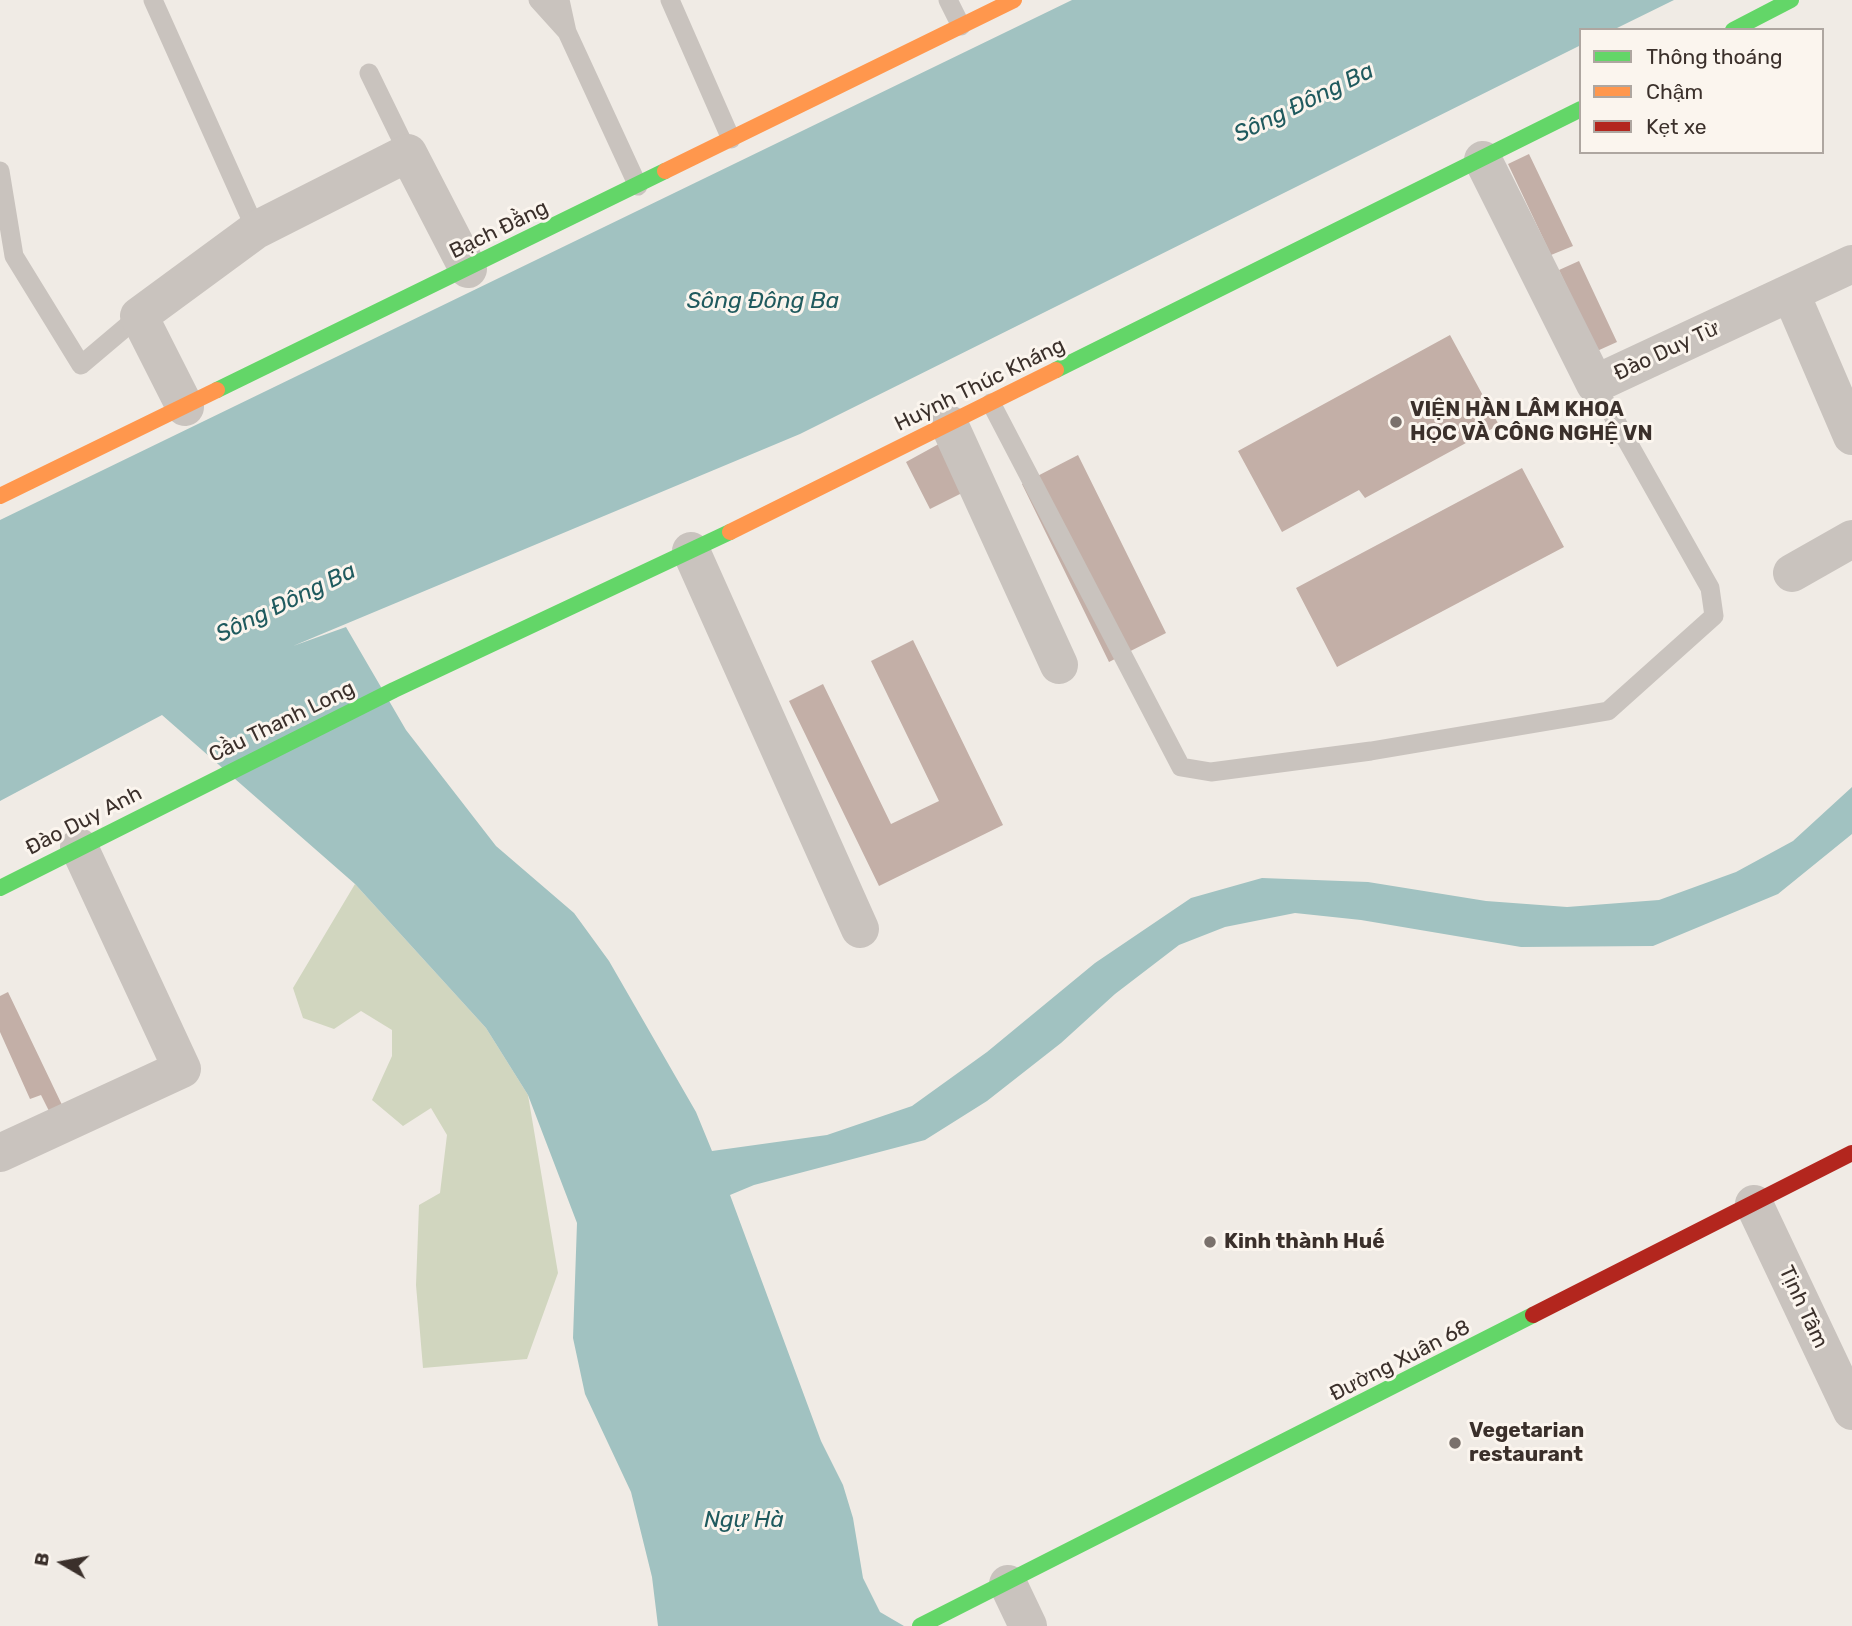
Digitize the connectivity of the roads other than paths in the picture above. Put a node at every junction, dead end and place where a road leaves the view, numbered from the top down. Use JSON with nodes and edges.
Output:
{"nodes":[{"id":1,"x":153,"y":0,"type":"edge"},
{"id":2,"x":538,"y":0,"type":"edge"},
{"id":3,"x":559,"y":0,"type":"edge"},
{"id":4,"x":670,"y":0,"type":"edge"},
{"id":5,"x":948,"y":0,"type":"edge"},
{"id":6,"x":1014,"y":0,"type":"edge"},
{"id":7,"x":1791,"y":0,"type":"edge"},
{"id":8,"x":961,"y":26,"type":"junction"},
{"id":9,"x":1737,"y":28,"type":"edge"},
{"id":10,"x":567,"y":32,"type":"junction"},
{"id":11,"x":369,"y":73,"type":"dead end"},
{"id":12,"x":1579,"y":110,"type":"edge"},
{"id":13,"x":731,"y":139,"type":"junction"},
{"id":14,"x":408,"y":153,"type":"junction"},
{"id":15,"x":1483,"y":160,"type":"junction"},
{"id":16,"x":0,"y":171,"type":"edge"},
{"id":17,"x":638,"y":186,"type":"junction"},
{"id":18,"x":256,"y":230,"type":"junction"},
{"id":19,"x":1852,"y":264,"type":"edge"},
{"id":20,"x":468,"y":269,"type":"junction"},
{"id":21,"x":1791,"y":294,"type":"junction"},
{"id":22,"x":139,"y":316,"type":"junction"},
{"id":23,"x":1595,"y":384,"type":"junction"},
{"id":24,"x":991,"y":403,"type":"junction"},
{"id":25,"x":185,"y":407,"type":"junction"},
{"id":26,"x":949,"y":424,"type":"junction"},
{"id":27,"x":1852,"y":436,"type":"edge"},
{"id":28,"x":0,"y":496,"type":"edge"},
{"id":29,"x":1852,"y":539,"type":"edge"},
{"id":30,"x":691,"y":551,"type":"junction"},
{"id":31,"x":1792,"y":573,"type":"dead end"},
{"id":32,"x":1059,"y":665,"type":"dead end"},
{"id":33,"x":394,"y":690,"type":"joint"},
{"id":34,"x":188,"y":792,"type":"joint"},
{"id":35,"x":79,"y":847,"type":"junction"},
{"id":36,"x":0,"y":888,"type":"edge"},
{"id":37,"x":860,"y":929,"type":"dead end"},
{"id":38,"x":0,"y":1153,"type":"edge"},
{"id":39,"x":1852,"y":1153,"type":"edge"},
{"id":40,"x":1754,"y":1204,"type":"junction"},
{"id":41,"x":1852,"y":1411,"type":"edge"},
{"id":42,"x":1008,"y":1584,"type":"junction"},
{"id":43,"x":920,"y":1626,"type":"edge"},
{"id":44,"x":1028,"y":1626,"type":"edge"}],
"edges":[{"from":1,"to":18,"type":"lane"},
{"from":2,"to":10,"type":"lane"},
{"from":3,"to":10,"type":"lane"},
{"from":4,"to":13,"type":"lane"},
{"from":5,"to":8,"type":"lane"},
{"from":6,"to":8,"type":"street","name":"Bạch Đằng"},
{"from":7,"to":9,"type":"street"},
{"from":8,"to":13,"type":"street","name":"Bạch Đằng"},
{"from":10,"to":17,"type":"lane"},
{"from":11,"to":14,"type":"lane"},
{"from":12,"to":15,"type":"street","name":"Huỳnh Thúc Kháng"},
{"from":13,"to":17,"type":"street","name":"Bạch Đằng"},
{"from":14,"to":18,"type":"street"},
{"from":14,"to":20,"type":"street"},
{"from":15,"to":23,"type":"street","name":"Đào Duy Từ"},
{"from":15,"to":24,"type":"street","name":"Huỳnh Thúc Kháng"},
{"from":16,"to":22,"type":"lane"},
{"from":17,"to":20,"type":"street","name":"Bạch Đằng"},
{"from":18,"to":22,"type":"street"},
{"from":19,"to":21,"type":"street","name":"Đào Duy Từ"},
{"from":20,"to":25,"type":"street","name":"Bạch Đằng"},
{"from":21,"to":23,"type":"street","name":"Đào Duy Từ"},
{"from":21,"to":27,"type":"street"},
{"from":22,"to":25,"type":"street"},
{"from":23,"to":24,"type":"lane"},
{"from":24,"to":26,"type":"street","name":"Huỳnh Thúc Kháng"},
{"from":25,"to":28,"type":"street","name":"Bạch Đằng"},
{"from":26,"to":30,"type":"street","name":"Huỳnh Thúc Kháng"},
{"from":26,"to":32,"type":"street"},
{"from":29,"to":31,"type":"street"},
{"from":30,"to":33,"type":"street","name":"Huỳnh Thúc Kháng"},
{"from":30,"to":37,"type":"street"},
{"from":33,"to":34,"type":"street","name":"Cầu Thanh Long"},
{"from":34,"to":35,"type":"street","name":"Đào Duy Anh"},
{"from":35,"to":36,"type":"street","name":"Đào Duy Anh"},
{"from":35,"to":38,"type":"street"},
{"from":39,"to":40,"type":"street","name":"Đường Xuân 68"},
{"from":40,"to":41,"type":"street","name":"Tịnh Tâm"},
{"from":40,"to":42,"type":"street","name":"Đường Xuân 68"},
{"from":42,"to":43,"type":"street","name":"Đường Xuân 68"},
{"from":42,"to":44,"type":"street"}]}
